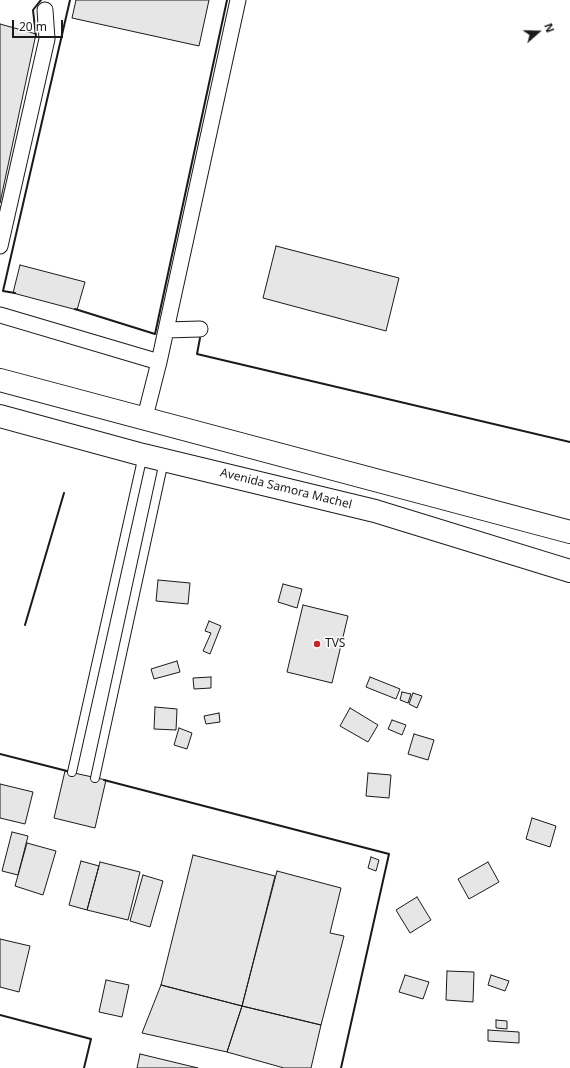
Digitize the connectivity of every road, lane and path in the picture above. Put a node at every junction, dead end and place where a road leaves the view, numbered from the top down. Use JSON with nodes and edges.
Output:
{"nodes":[{"id":1,"x":238,"y":0,"type":"edge"},
{"id":2,"x":45,"y":10,"type":"dead end"},
{"id":3,"x":0,"y":246,"type":"edge"},
{"id":4,"x":0,"y":316,"type":"edge"},
{"id":5,"x":200,"y":329,"type":"dead end"},
{"id":6,"x":166,"y":330,"type":"junction"},
{"id":7,"x":159,"y":362,"type":"junction"},
{"id":8,"x":0,"y":380,"type":"edge"},
{"id":9,"x":0,"y":416,"type":"edge"},
{"id":10,"x":145,"y":417,"type":"junction"},
{"id":11,"x":143,"y":456,"type":"junction"},
{"id":12,"x":165,"y":460,"type":"junction"},
{"id":13,"x":570,"y":532,"type":"edge"},
{"id":14,"x":570,"y":571,"type":"edge"},
{"id":15,"x":72,"y":772,"type":"dead end"},
{"id":16,"x":95,"y":778,"type":"dead end"}],
"edges":[{"from":1,"to":6,"type":"street"},
{"from":2,"to":3,"type":"street"},
{"from":4,"to":7,"type":"street"},
{"from":5,"to":6,"type":"street"},
{"from":6,"to":7,"type":"street"},
{"from":7,"to":10,"type":"street"},
{"from":8,"to":10,"type":"highway"},
{"from":9,"to":11,"type":"highway","name":"Avenida Samora Machel"},
{"from":10,"to":13,"type":"highway"},
{"from":11,"to":12,"type":"highway","name":"Avenida Samora Machel"},
{"from":11,"to":15,"type":"lane"},
{"from":12,"to":14,"type":"highway","name":"Avenida Samora Machel"},
{"from":12,"to":16,"type":"lane"}]}
